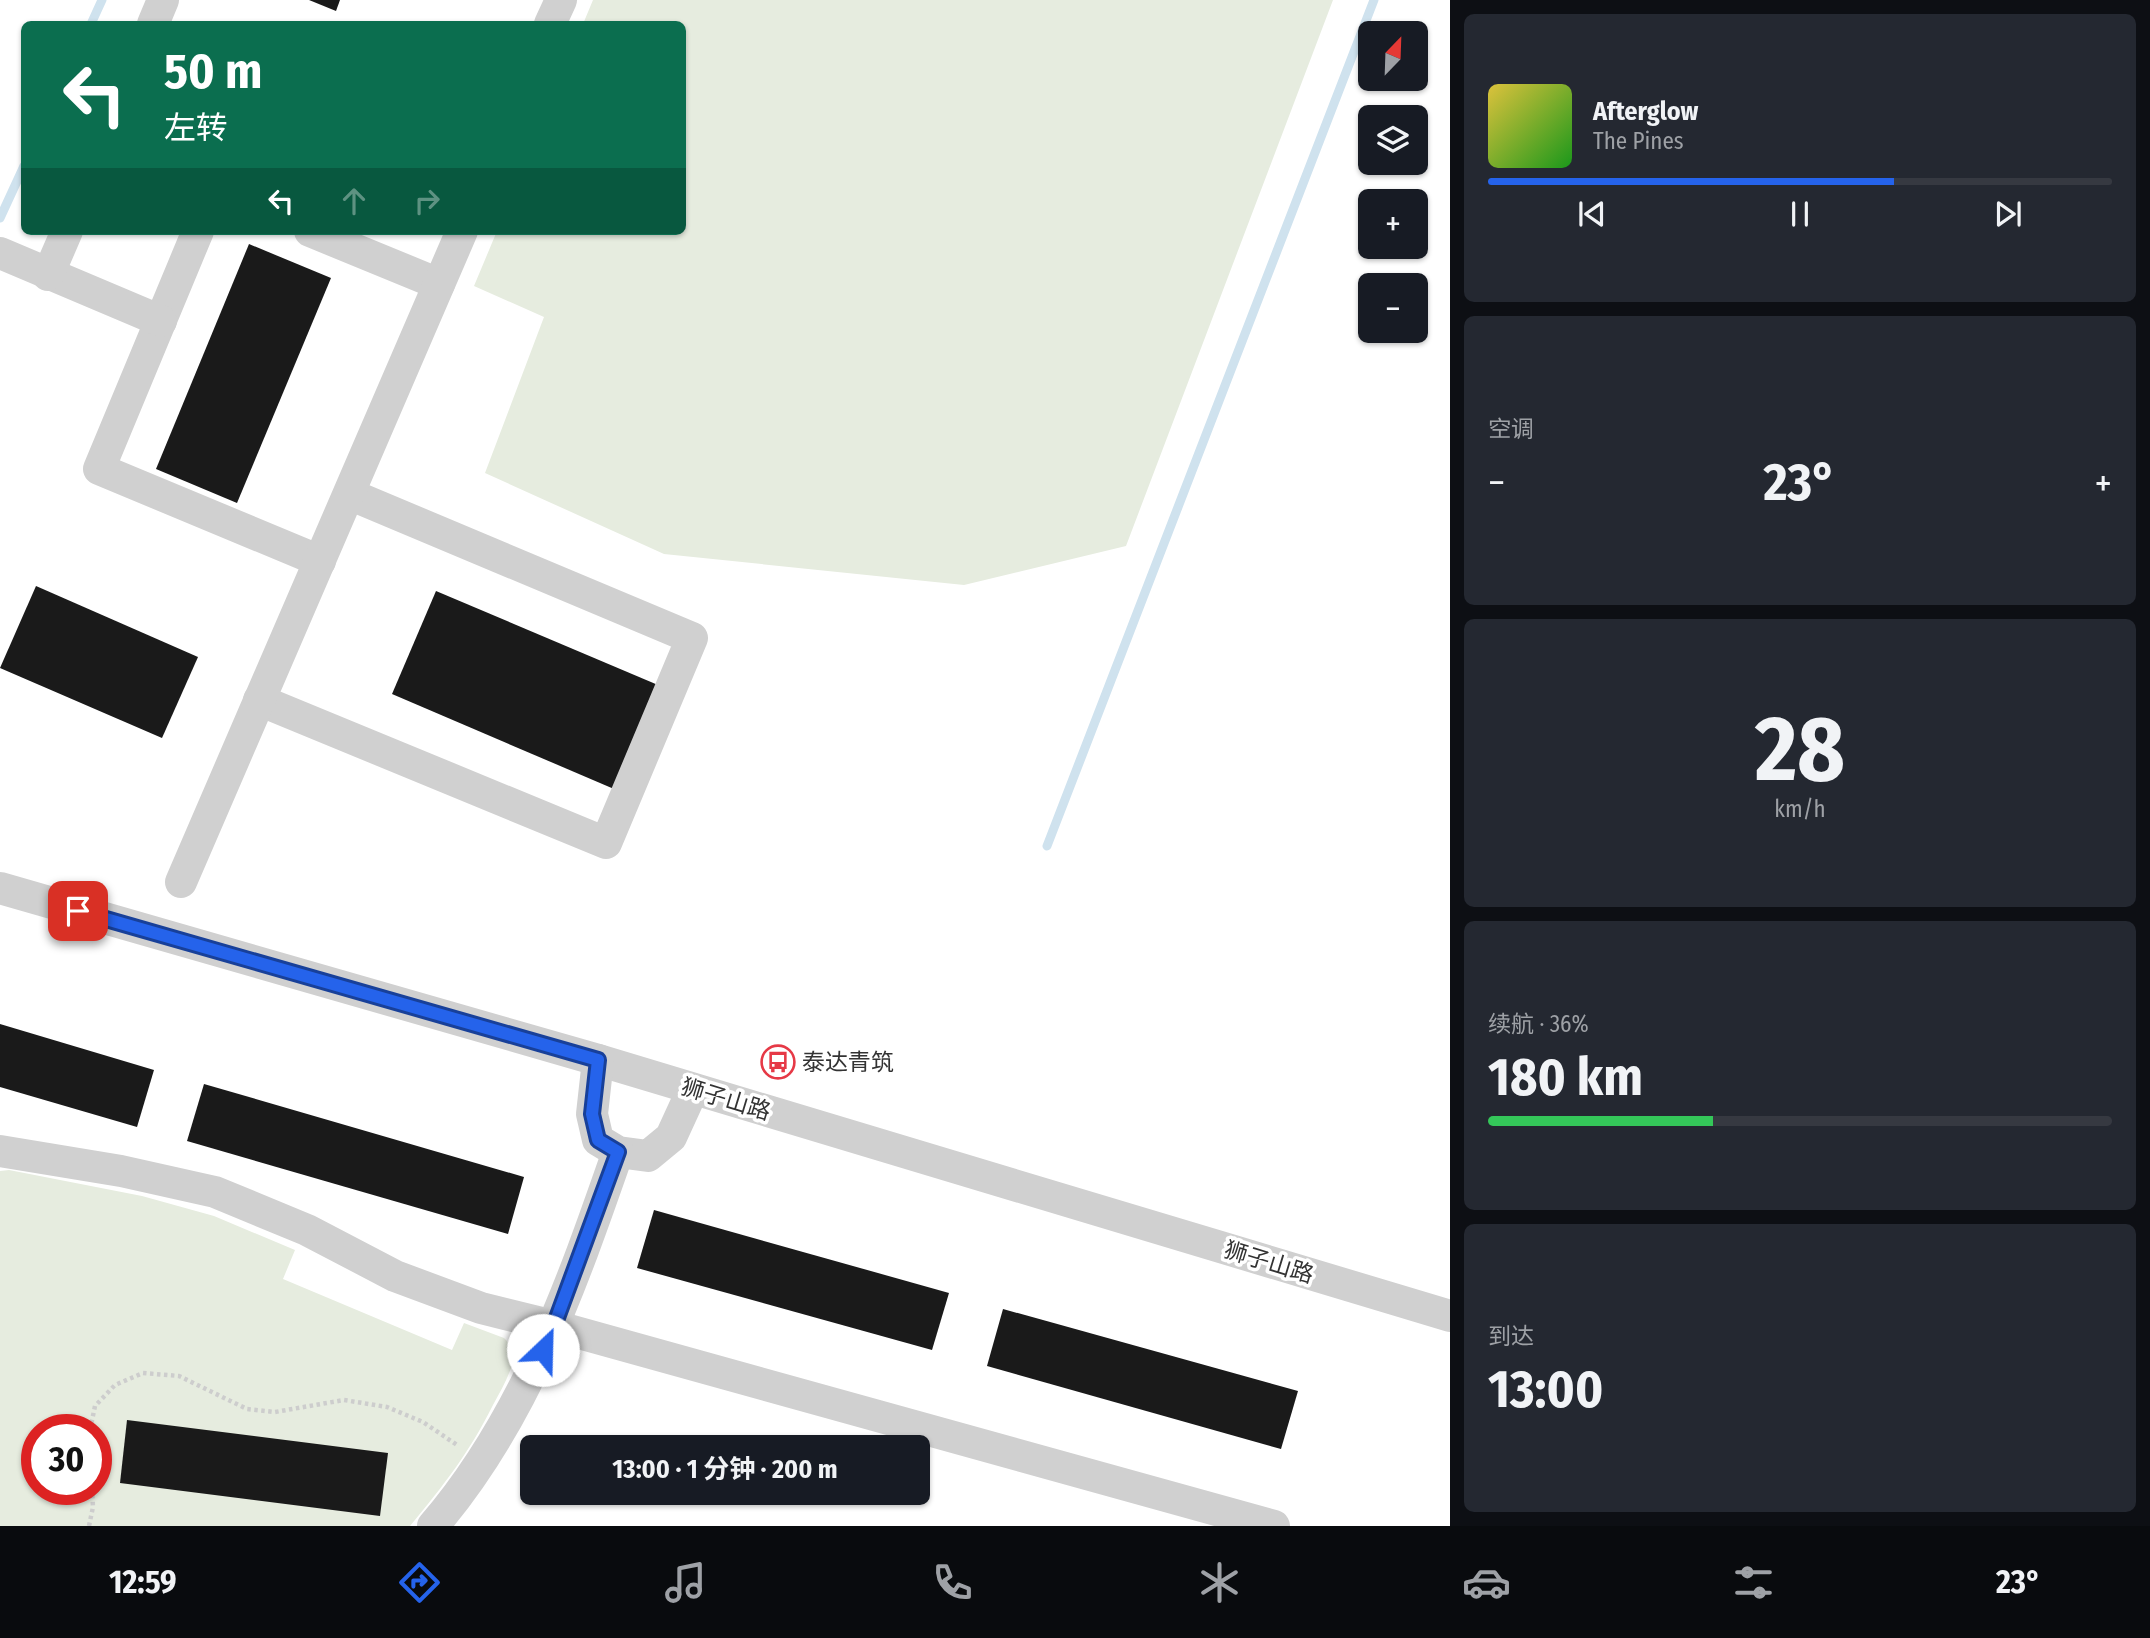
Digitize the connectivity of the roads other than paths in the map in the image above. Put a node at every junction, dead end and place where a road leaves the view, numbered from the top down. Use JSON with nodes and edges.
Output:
{"nodes":[{"id":1,"x":163,"y":0,"type":"edge"},
{"id":2,"x":561,"y":0,"type":"edge"},
{"id":3,"x":154,"y":21,"type":"edge"},
{"id":4,"x":551,"y":21,"type":"edge"},
{"id":5,"x":64,"y":235,"type":"edge"},
{"id":6,"x":196,"y":235,"type":"edge"},
{"id":7,"x":320,"y":235,"type":"edge"},
{"id":8,"x":460,"y":235,"type":"edge"},
{"id":9,"x":0,"y":253,"type":"edge"},
{"id":10,"x":48,"y":275,"type":"junction"},
{"id":11,"x":439,"y":284,"type":"junction"},
{"id":12,"x":161,"y":321,"type":"junction"},
{"id":13,"x":349,"y":494,"type":"junction"},
{"id":14,"x":320,"y":561,"type":"junction"},
{"id":15,"x":259,"y":700,"type":"junction"},
{"id":16,"x":181,"y":882,"type":"dead end"},
{"id":17,"x":0,"y":888,"type":"edge"},
{"id":18,"x":598,"y":1060,"type":"junction"},
{"id":19,"x":693,"y":1089,"type":"junction"},
{"id":20,"x":0,"y":1152,"type":"edge"},
{"id":21,"x":618,"y":1152,"type":"junction"},
{"id":22,"x":1450,"y":1316,"type":"edge"},
{"id":23,"x":554,"y":1326,"type":"junction"},
{"id":24,"x":433,"y":1526,"type":"edge"},
{"id":25,"x":1274,"y":1526,"type":"edge"}],
"edges":[{"from":1,"to":3,"type":"street"},
{"from":2,"to":4,"type":"street"},
{"from":5,"to":10,"type":"street"},
{"from":6,"to":12,"type":"street"},
{"from":7,"to":11,"type":"street"},
{"from":8,"to":11,"type":"street"},
{"from":9,"to":10,"type":"street"},
{"from":10,"to":12,"type":"street"},
{"from":11,"to":13,"type":"street"},
{"from":12,"to":14,"type":"street"},
{"from":13,"to":14,"type":"street"},
{"from":13,"to":15,"type":"street"},
{"from":14,"to":15,"type":"street"},
{"from":15,"to":16,"type":"street"},
{"from":17,"to":18,"type":"street","name":"狮子山路"},
{"from":18,"to":19,"type":"street","name":"狮子山路"},
{"from":18,"to":21,"type":"street"},
{"from":19,"to":21,"type":"street"},
{"from":19,"to":22,"type":"street","name":"狮子山路"},
{"from":20,"to":23,"type":"street"},
{"from":21,"to":23,"type":"street"},
{"from":23,"to":24,"type":"street"},
{"from":23,"to":25,"type":"street"}]}
